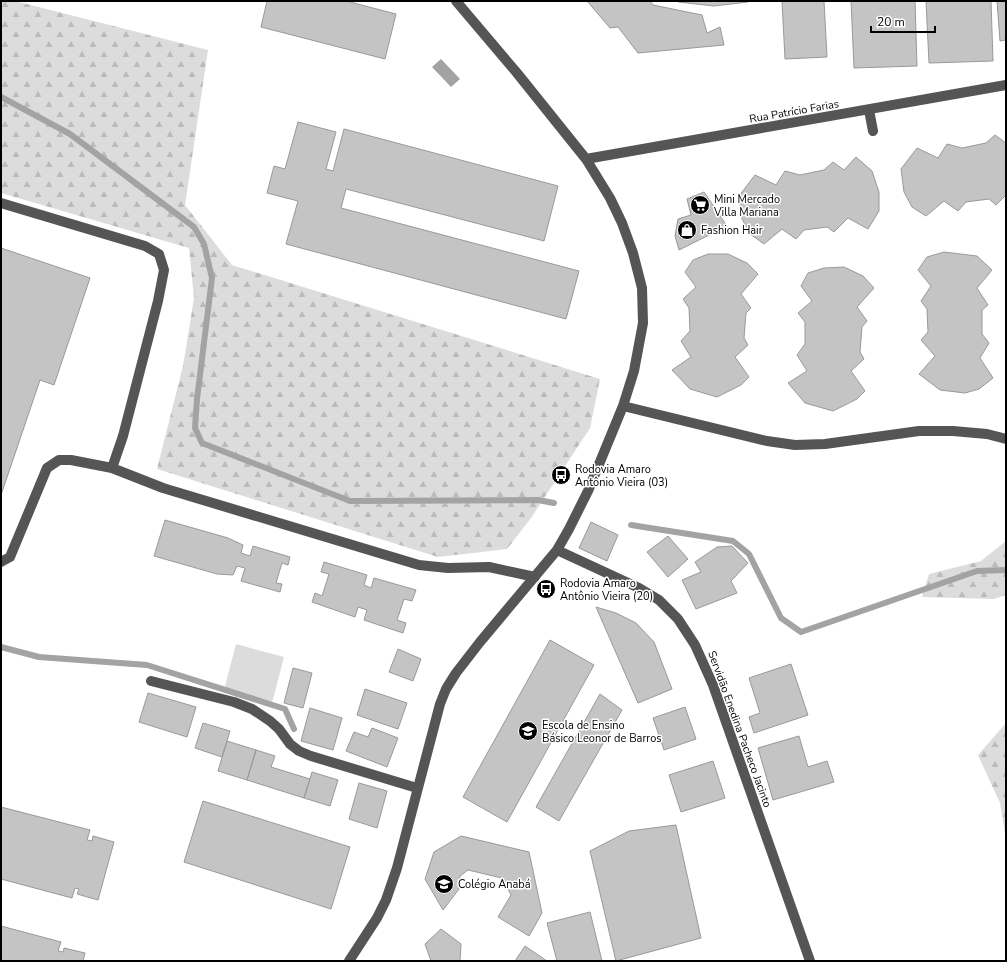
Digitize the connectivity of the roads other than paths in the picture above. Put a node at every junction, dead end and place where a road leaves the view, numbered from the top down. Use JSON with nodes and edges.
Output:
{"nodes":[{"id":1,"x":456,"y":1,"type":"edge"},
{"id":2,"x":1006,"y":85,"type":"edge"},
{"id":3,"x":868,"y":110,"type":"junction"},
{"id":4,"x":873,"y":131,"type":"dead end"},
{"id":5,"x":586,"y":159,"type":"junction"},
{"id":6,"x":1,"y":203,"type":"edge"},
{"id":7,"x":623,"y":406,"type":"junction"},
{"id":8,"x":1006,"y":439,"type":"edge"},
{"id":9,"x":112,"y":468,"type":"junction"},
{"id":10,"x":557,"y":550,"type":"junction"},
{"id":11,"x":1,"y":562,"type":"edge"},
{"id":12,"x":535,"y":577,"type":"junction"},
{"id":13,"x":151,"y":681,"type":"dead end"},
{"id":14,"x":418,"y":788,"type":"junction"},
{"id":15,"x":349,"y":961,"type":"edge"},
{"id":16,"x":810,"y":961,"type":"edge"}],
"edges":[{"from":1,"to":5,"type":"street"},
{"from":2,"to":3,"type":"street","name":"Rua Patrício Farias"},
{"from":3,"to":4,"type":"street"},
{"from":3,"to":5,"type":"street","name":"Rua Patrício Farias"},
{"from":5,"to":7,"type":"street"},
{"from":6,"to":9,"type":"street"},
{"from":7,"to":8,"type":"street"},
{"from":7,"to":10,"type":"street"},
{"from":9,"to":11,"type":"street"},
{"from":9,"to":12,"type":"street"},
{"from":10,"to":12,"type":"street"},
{"from":10,"to":16,"type":"street","name":"Servidão Enedina Pacheco Jacinto"},
{"from":12,"to":14,"type":"street"},
{"from":13,"to":14,"type":"street"},
{"from":14,"to":15,"type":"street"}]}
